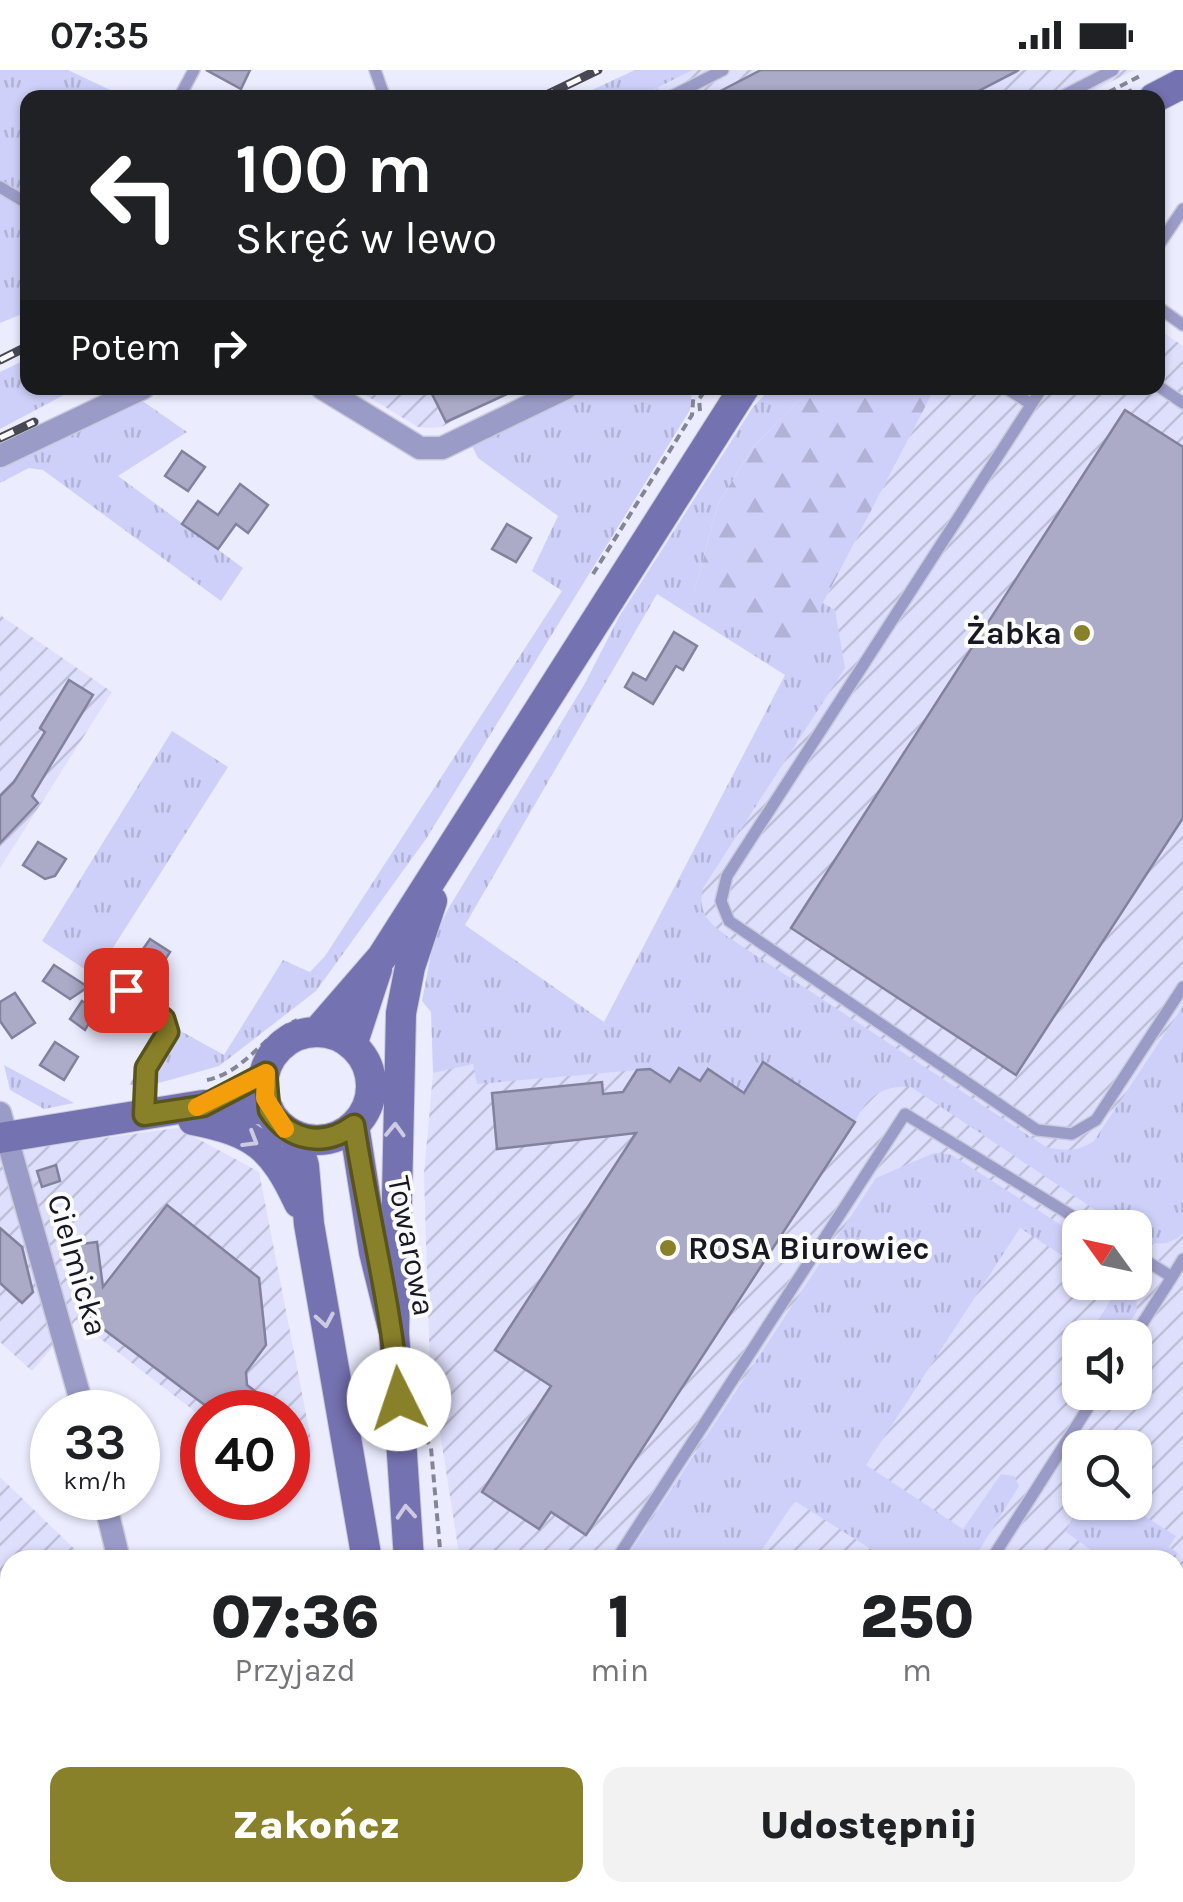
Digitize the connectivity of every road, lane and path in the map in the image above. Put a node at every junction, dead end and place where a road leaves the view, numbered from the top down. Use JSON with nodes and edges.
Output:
{"nodes":[{"id":1,"x":723,"y":70,"type":"edge"},
{"id":2,"x":1113,"y":70,"type":"edge"},
{"id":3,"x":1152,"y":70,"type":"edge"},
{"id":4,"x":684,"y":90,"type":"edge"},
{"id":5,"x":1074,"y":90,"type":"edge"},
{"id":6,"x":1112,"y":90,"type":"edge"},
{"id":7,"x":1183,"y":209,"type":"edge"},
{"id":8,"x":1165,"y":236,"type":"edge"},
{"id":9,"x":128,"y":395,"type":"edge"},
{"id":10,"x":333,"y":395,"type":"edge"},
{"id":11,"x":552,"y":395,"type":"edge"},
{"id":12,"x":694,"y":395,"type":"edge"},
{"id":13,"x":719,"y":395,"type":"edge"},
{"id":14,"x":1017,"y":395,"type":"edge"},
{"id":15,"x":1037,"y":395,"type":"edge"},
{"id":16,"x":1031,"y":404,"type":"junction"},
{"id":17,"x":0,"y":456,"type":"edge"},
{"id":18,"x":593,"y":574,"type":"dead end"},
{"id":19,"x":462,"y":828,"type":"junction"},
{"id":20,"x":382,"y":956,"type":"junction"},
{"id":21,"x":1183,"y":986,"type":"edge"},
{"id":22,"x":126,"y":990,"type":"dead end"},
{"id":23,"x":308,"y":1025,"type":"junction"},
{"id":24,"x":352,"y":1045,"type":"junction"},
{"id":25,"x":266,"y":1073,"type":"junction"},
{"id":26,"x":199,"y":1094,"type":"junction"},
{"id":27,"x":269,"y":1110,"type":"junction"},
{"id":28,"x":152,"y":1114,"type":"junction"},
{"id":29,"x":354,"y":1125,"type":"junction"},
{"id":30,"x":2,"y":1129,"type":"edge"},
{"id":31,"x":295,"y":1135,"type":"junction"},
{"id":32,"x":1062,"y":1210,"type":"edge"},
{"id":33,"x":309,"y":1224,"type":"junction"},
{"id":34,"x":1183,"y":1260,"type":"edge"},
{"id":35,"x":1152,"y":1265,"type":"edge"},
{"id":36,"x":1172,"y":1277,"type":"junction"},
{"id":37,"x":1145,"y":1320,"type":"edge"},
{"id":38,"x":394,"y":1333,"type":"junction"},
{"id":39,"x":78,"y":1390,"type":"edge"},
{"id":40,"x":1087,"y":1410,"type":"edge"},
{"id":41,"x":421,"y":1423,"type":"dead end"},
{"id":42,"x":109,"y":1520,"type":"edge"},
{"id":43,"x":117,"y":1550,"type":"edge"},
{"id":44,"x":364,"y":1550,"type":"edge"},
{"id":45,"x":408,"y":1550,"type":"edge"},
{"id":46,"x":440,"y":1550,"type":"edge"},
{"id":47,"x":622,"y":1550,"type":"edge"},
{"id":48,"x":997,"y":1550,"type":"edge"}],
"edges":[{"from":1,"to":4,"type":"lane"},
{"from":2,"to":5,"type":"lane"},
{"from":3,"to":6,"type":"path"},
{"from":7,"to":8,"type":"lane"},
{"from":9,"to":17,"type":"street"},
{"from":10,"to":11,"type":"street"},
{"from":12,"to":18,"type":"path"},
{"from":13,"to":19,"type":"street"},
{"from":14,"to":16,"type":"lane"},
{"from":15,"to":16,"type":"lane"},
{"from":16,"to":21,"type":"lane"},
{"from":19,"to":20,"type":"street"},
{"from":38,"to":19,"type":"street","one_way":true},
{"from":20,"to":23,"type":"street"},
{"from":20,"to":24,"type":"street"},
{"from":22,"to":28,"type":"lane"},
{"from":23,"to":24,"type":"street"},
{"from":23,"to":25,"type":"street"},
{"from":23,"to":26,"type":"path"},
{"from":24,"to":29,"type":"street"},
{"from":25,"to":26,"type":"street"},
{"from":25,"to":27,"type":"street"},
{"from":26,"to":27,"type":"street"},
{"from":26,"to":28,"type":"street"},
{"from":27,"to":31,"type":"street"},
{"from":28,"to":30,"type":"street"},
{"from":28,"to":33,"type":"street","one_way":true},
{"from":29,"to":31,"type":"street"},
{"from":29,"to":38,"type":"street","name":"Towarowa"},
{"from":30,"to":39,"type":"street","name":"Cielmicka"},
{"from":31,"to":33,"type":"street"},
{"from":32,"to":47,"type":"lane"},
{"from":33,"to":44,"type":"street","one_way":true},
{"from":34,"to":36,"type":"lane"},
{"from":35,"to":36,"type":"lane"},
{"from":36,"to":37,"type":"lane"},
{"from":45,"to":38,"type":"street","name":"Towarowa","one_way":true},
{"from":40,"to":48,"type":"lane"},
{"from":41,"to":46,"type":"path"},
{"from":42,"to":43,"type":"street"}]}
